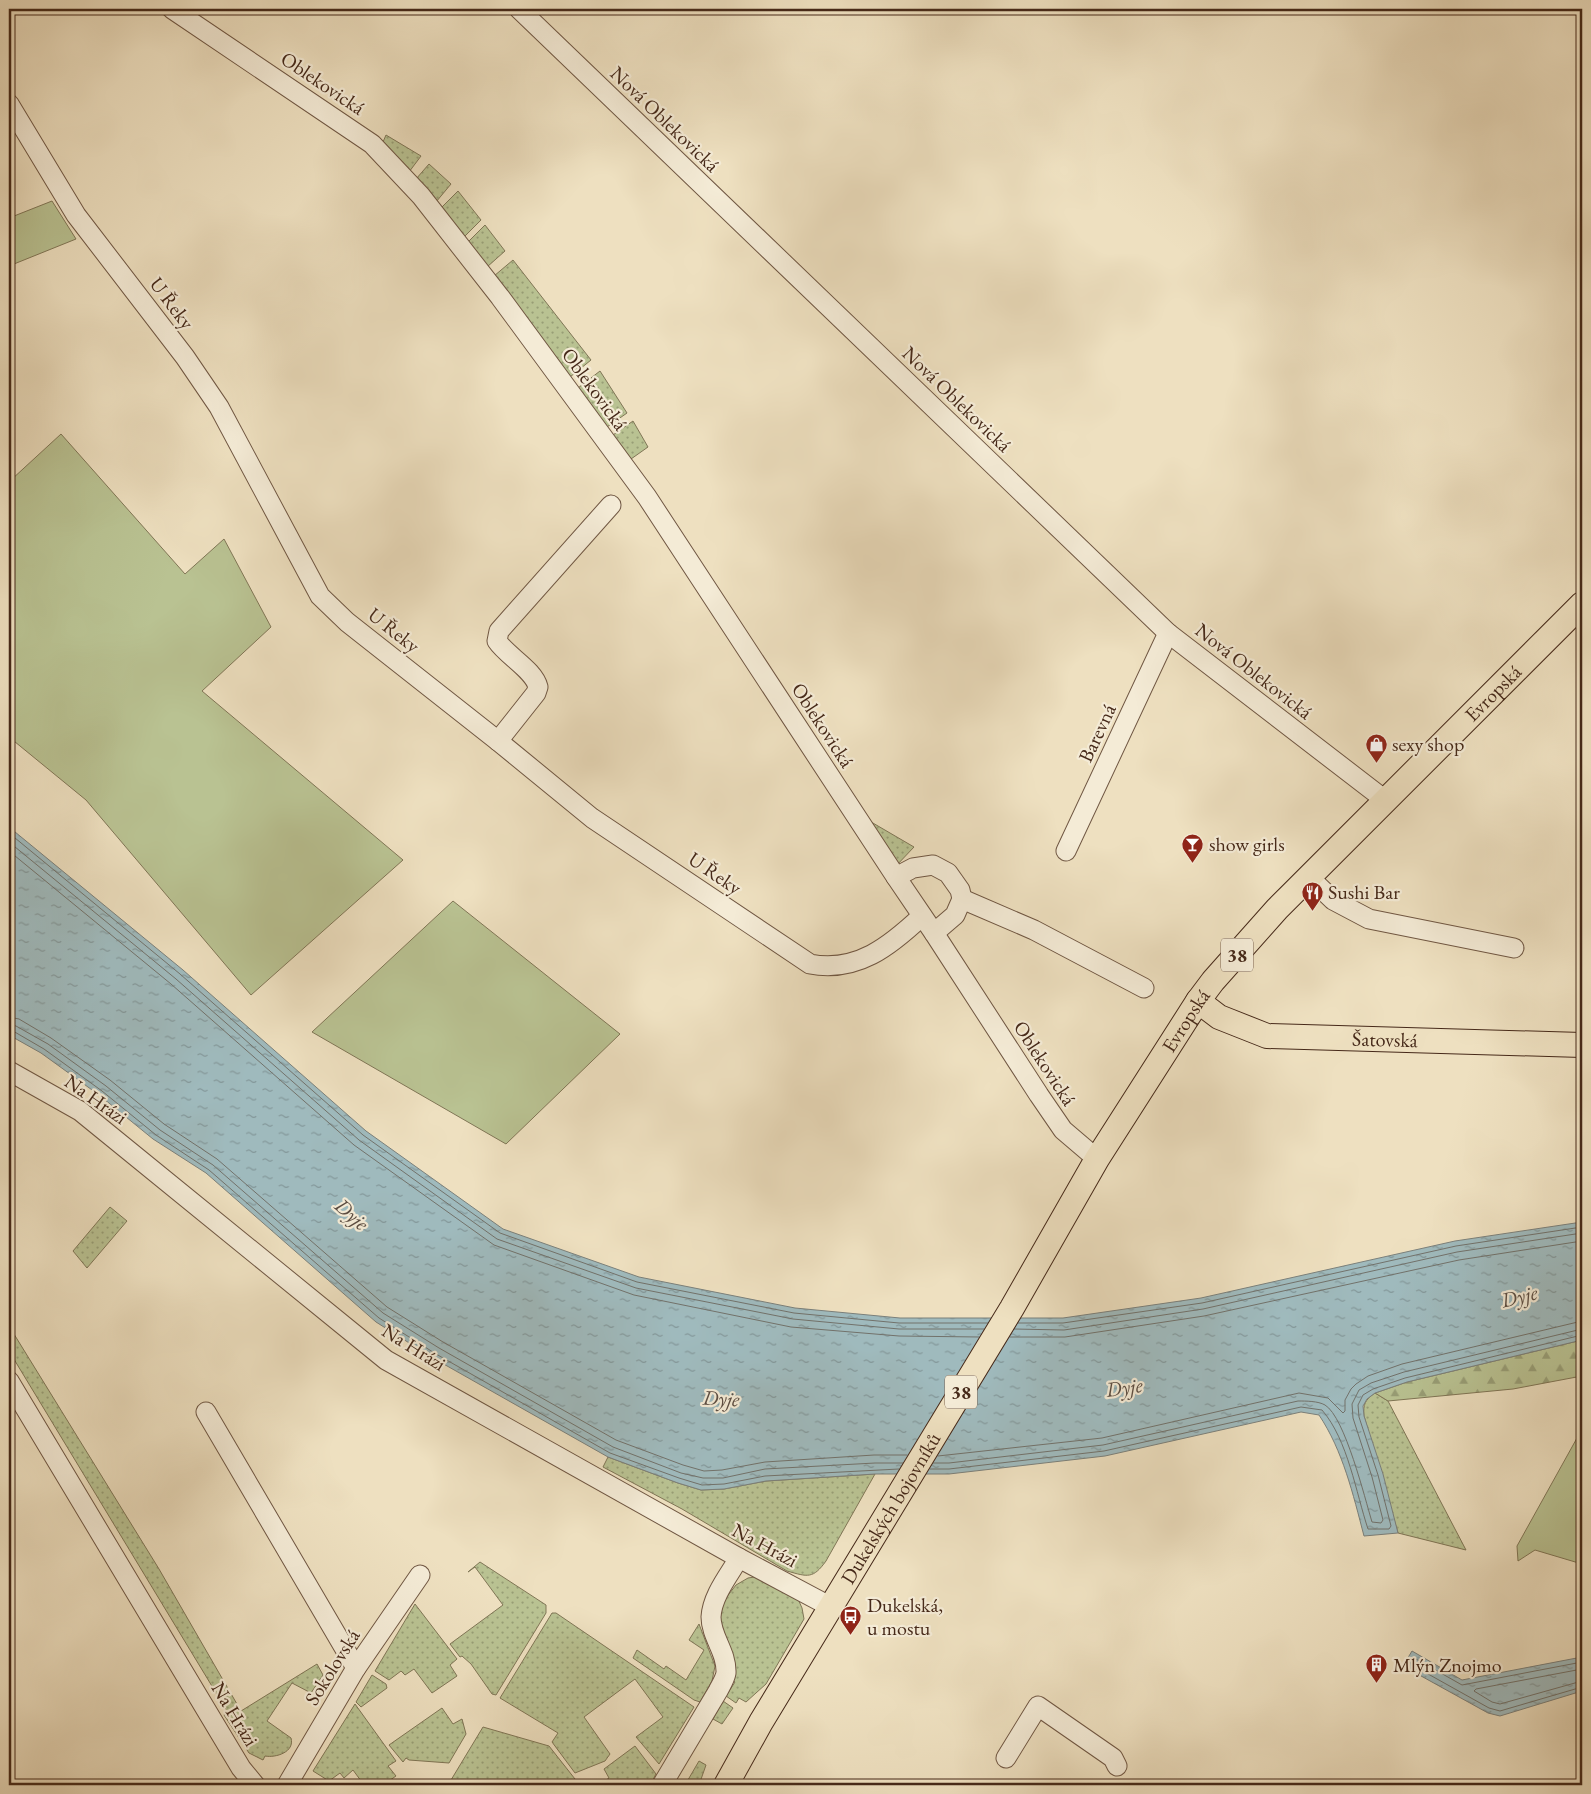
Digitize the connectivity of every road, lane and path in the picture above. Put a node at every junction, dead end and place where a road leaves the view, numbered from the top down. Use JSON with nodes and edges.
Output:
{"nodes":[{"id":1,"x":172,"y":9,"type":"edge"},
{"id":2,"x":519,"y":9,"type":"edge"},
{"id":3,"x":9,"y":104,"type":"edge"},
{"id":4,"x":611,"y":505,"type":"dead end"},
{"id":5,"x":1582,"y":604,"type":"edge"},
{"id":6,"x":1168,"y":633,"type":"junction"},
{"id":7,"x":498,"y":741,"type":"junction"},
{"id":8,"x":1385,"y":800,"type":"junction"},
{"id":9,"x":1066,"y":851,"type":"dead end"},
{"id":10,"x":896,"y":877,"type":"junction"},
{"id":11,"x":1309,"y":877,"type":"junction"},
{"id":12,"x":962,"y":899,"type":"junction"},
{"id":13,"x":922,"y":916,"type":"junction"},
{"id":14,"x":934,"y":933,"type":"junction"},
{"id":15,"x":1514,"y":948,"type":"dead end"},
{"id":16,"x":1144,"y":988,"type":"dead end"},
{"id":17,"x":1198,"y":1001,"type":"junction"},
{"id":18,"x":1582,"y":1045,"type":"edge"},
{"id":19,"x":9,"y":1071,"type":"edge"},
{"id":20,"x":1096,"y":1158,"type":"junction"},
{"id":21,"x":1012,"y":1308,"type":"joint"},
{"id":22,"x":9,"y":1381,"type":"edge"},
{"id":23,"x":206,"y":1412,"type":"dead end"},
{"id":24,"x":739,"y":1558,"type":"junction"},
{"id":25,"x":420,"y":1575,"type":"dead end"},
{"id":26,"x":831,"y":1607,"type":"junction"},
{"id":27,"x":356,"y":1668,"type":"junction"},
{"id":28,"x":1006,"y":1758,"type":"dead end"},
{"id":29,"x":1117,"y":1766,"type":"dead end"},
{"id":30,"x":255,"y":1785,"type":"edge"},
{"id":31,"x":286,"y":1785,"type":"edge"},
{"id":32,"x":662,"y":1785,"type":"edge"},
{"id":33,"x":726,"y":1785,"type":"edge"}],
"edges":[{"from":1,"to":10,"type":"street","name":"Oblekovická"},
{"from":2,"to":6,"type":"street","name":"Nová Oblekovická"},
{"from":3,"to":7,"type":"street","name":"U Řeky"},
{"from":4,"to":7,"type":"street"},
{"from":5,"to":8,"type":"main road","name":"Evropská","number":"38"},
{"from":6,"to":8,"type":"street","name":"Nová Oblekovická"},
{"from":6,"to":9,"type":"street","name":"Barevná"},
{"from":7,"to":13,"type":"street","name":"U Řeky"},
{"from":8,"to":11,"type":"main road","name":"Evropská","number":"38"},
{"from":10,"to":12,"type":"street"},
{"from":10,"to":13,"type":"street","name":"Oblekovická"},
{"from":11,"to":15,"type":"street"},
{"from":11,"to":17,"type":"main road","name":"Evropská","number":"38"},
{"from":12,"to":14,"type":"street"},
{"from":12,"to":16,"type":"street"},
{"from":13,"to":14,"type":"street","name":"Oblekovická"},
{"from":14,"to":20,"type":"street","name":"Oblekovická"},
{"from":17,"to":18,"type":"main road","name":"Šatovská"},
{"from":17,"to":20,"type":"main road","name":"Evropská","number":"38"},
{"from":19,"to":24,"type":"street","name":"Na Hrázi"},
{"from":20,"to":21,"type":"main road","name":"Evropská","number":"38"},
{"from":21,"to":26,"type":"main road","name":"Dukelských bojovníků","number":"38"},
{"from":22,"to":30,"type":"street","name":"Na Hrázi"},
{"from":23,"to":27,"type":"street"},
{"from":24,"to":26,"type":"street","name":"Na Hrázi"},
{"from":24,"to":32,"type":"street"},
{"from":25,"to":27,"type":"street","name":"Sokolovská"},
{"from":26,"to":33,"type":"main road","name":"Dukelských bojovníků","number":"38"},
{"from":27,"to":31,"type":"street","name":"Sokolovská"},
{"from":28,"to":29,"type":"street"}]}
